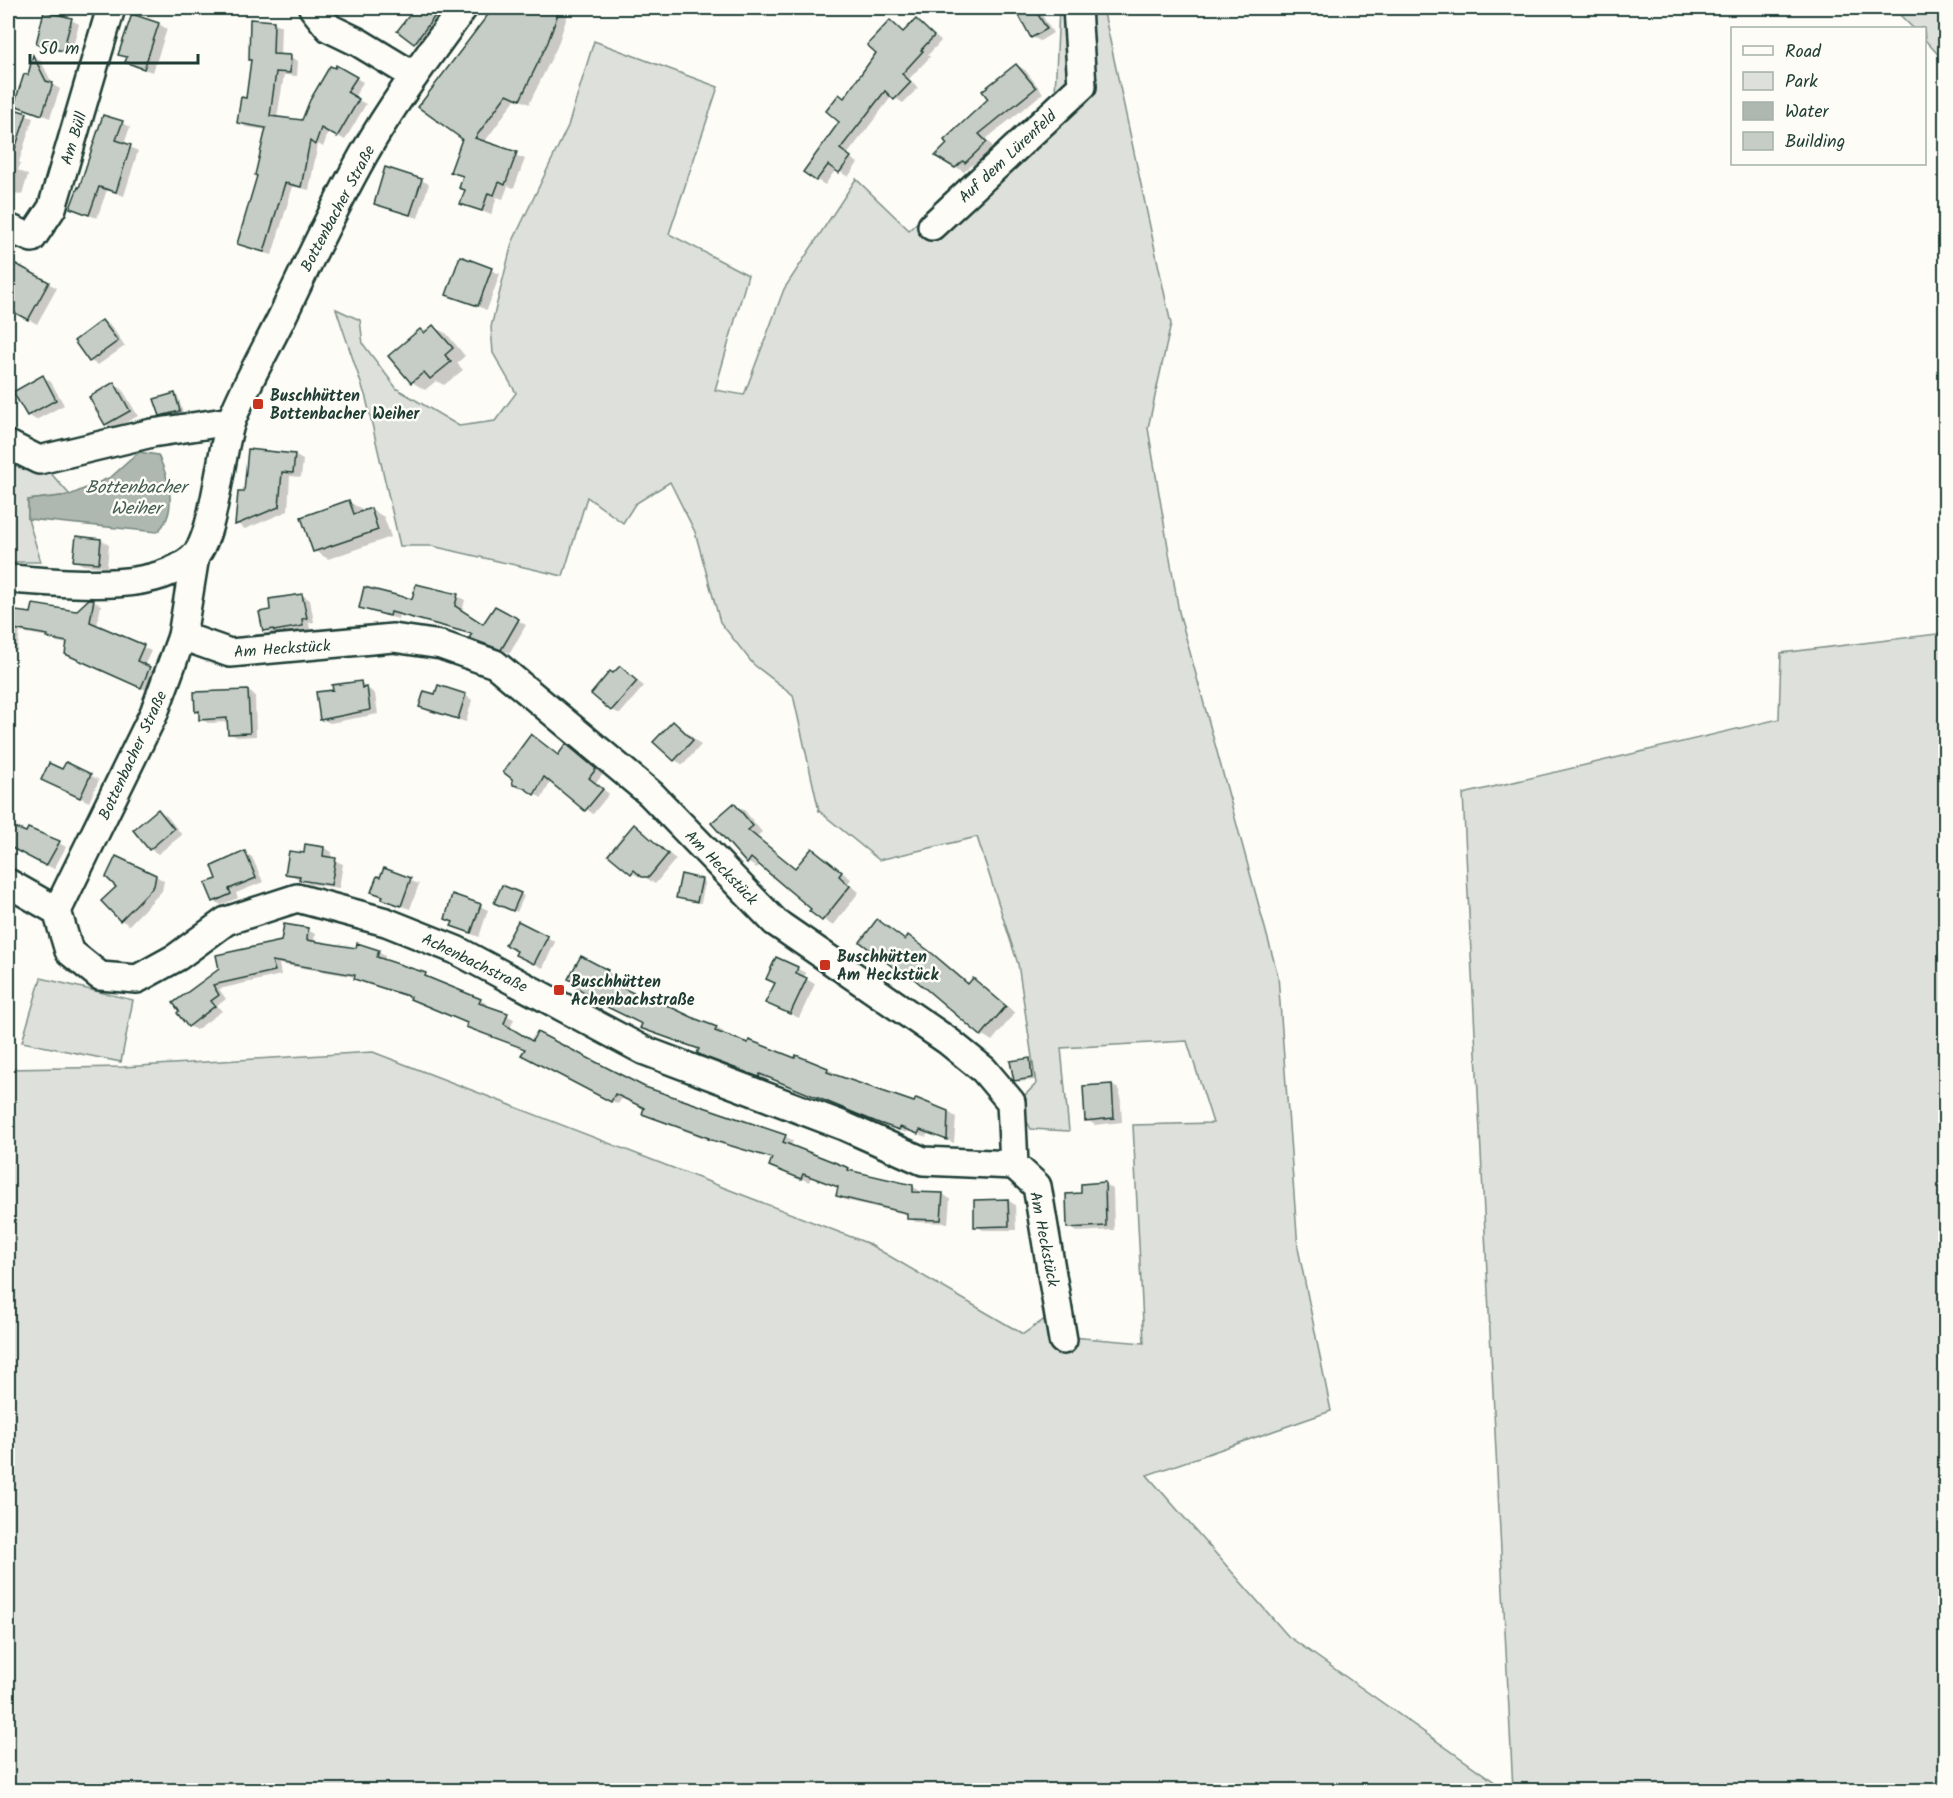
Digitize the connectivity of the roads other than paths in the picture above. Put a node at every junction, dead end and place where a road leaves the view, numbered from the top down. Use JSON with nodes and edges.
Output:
{"nodes":[{"id":1,"x":111,"y":8,"type":"edge"},
{"id":2,"x":313,"y":8,"type":"edge"},
{"id":3,"x":463,"y":8,"type":"edge"},
{"id":4,"x":1077,"y":8,"type":"edge"},
{"id":5,"x":414,"y":76,"type":"junction"},
{"id":6,"x":932,"y":226,"type":"dead end"},
{"id":7,"x":8,"y":228,"type":"edge"},
{"id":8,"x":231,"y":421,"type":"junction"},
{"id":9,"x":9,"y":445,"type":"dead end"},
{"id":10,"x":186,"y":563,"type":"junction"},
{"id":11,"x":8,"y":579,"type":"edge"},
{"id":12,"x":182,"y":636,"type":"junction"},
{"id":13,"x":8,"y":883,"type":"edge"},
{"id":14,"x":57,"y":911,"type":"junction"},
{"id":15,"x":1014,"y":1165,"type":"junction"},
{"id":16,"x":1063,"y":1340,"type":"dead end"}],
"edges":[{"from":1,"to":7,"type":"street","name":"Am Büll"},
{"from":2,"to":5,"type":"street"},
{"from":3,"to":5,"type":"street","name":"Bottenbacher Straße"},
{"from":4,"to":6,"type":"street","name":"Auf dem Lürenfeld"},
{"from":5,"to":8,"type":"street","name":"Bottenbacher Straße"},
{"from":8,"to":9,"type":"street"},
{"from":8,"to":10,"type":"street","name":"Bottenbacher Straße"},
{"from":10,"to":11,"type":"street"},
{"from":10,"to":12,"type":"street","name":"Bottenbacher Straße"},
{"from":12,"to":14,"type":"street","name":"Bottenbacher Straße"},
{"from":12,"to":15,"type":"street","name":"Am Heckstück"},
{"from":13,"to":14,"type":"street"},
{"from":14,"to":15,"type":"street","name":"Achenbachstraße"},
{"from":15,"to":16,"type":"street","name":"Am Heckstück"}]}
